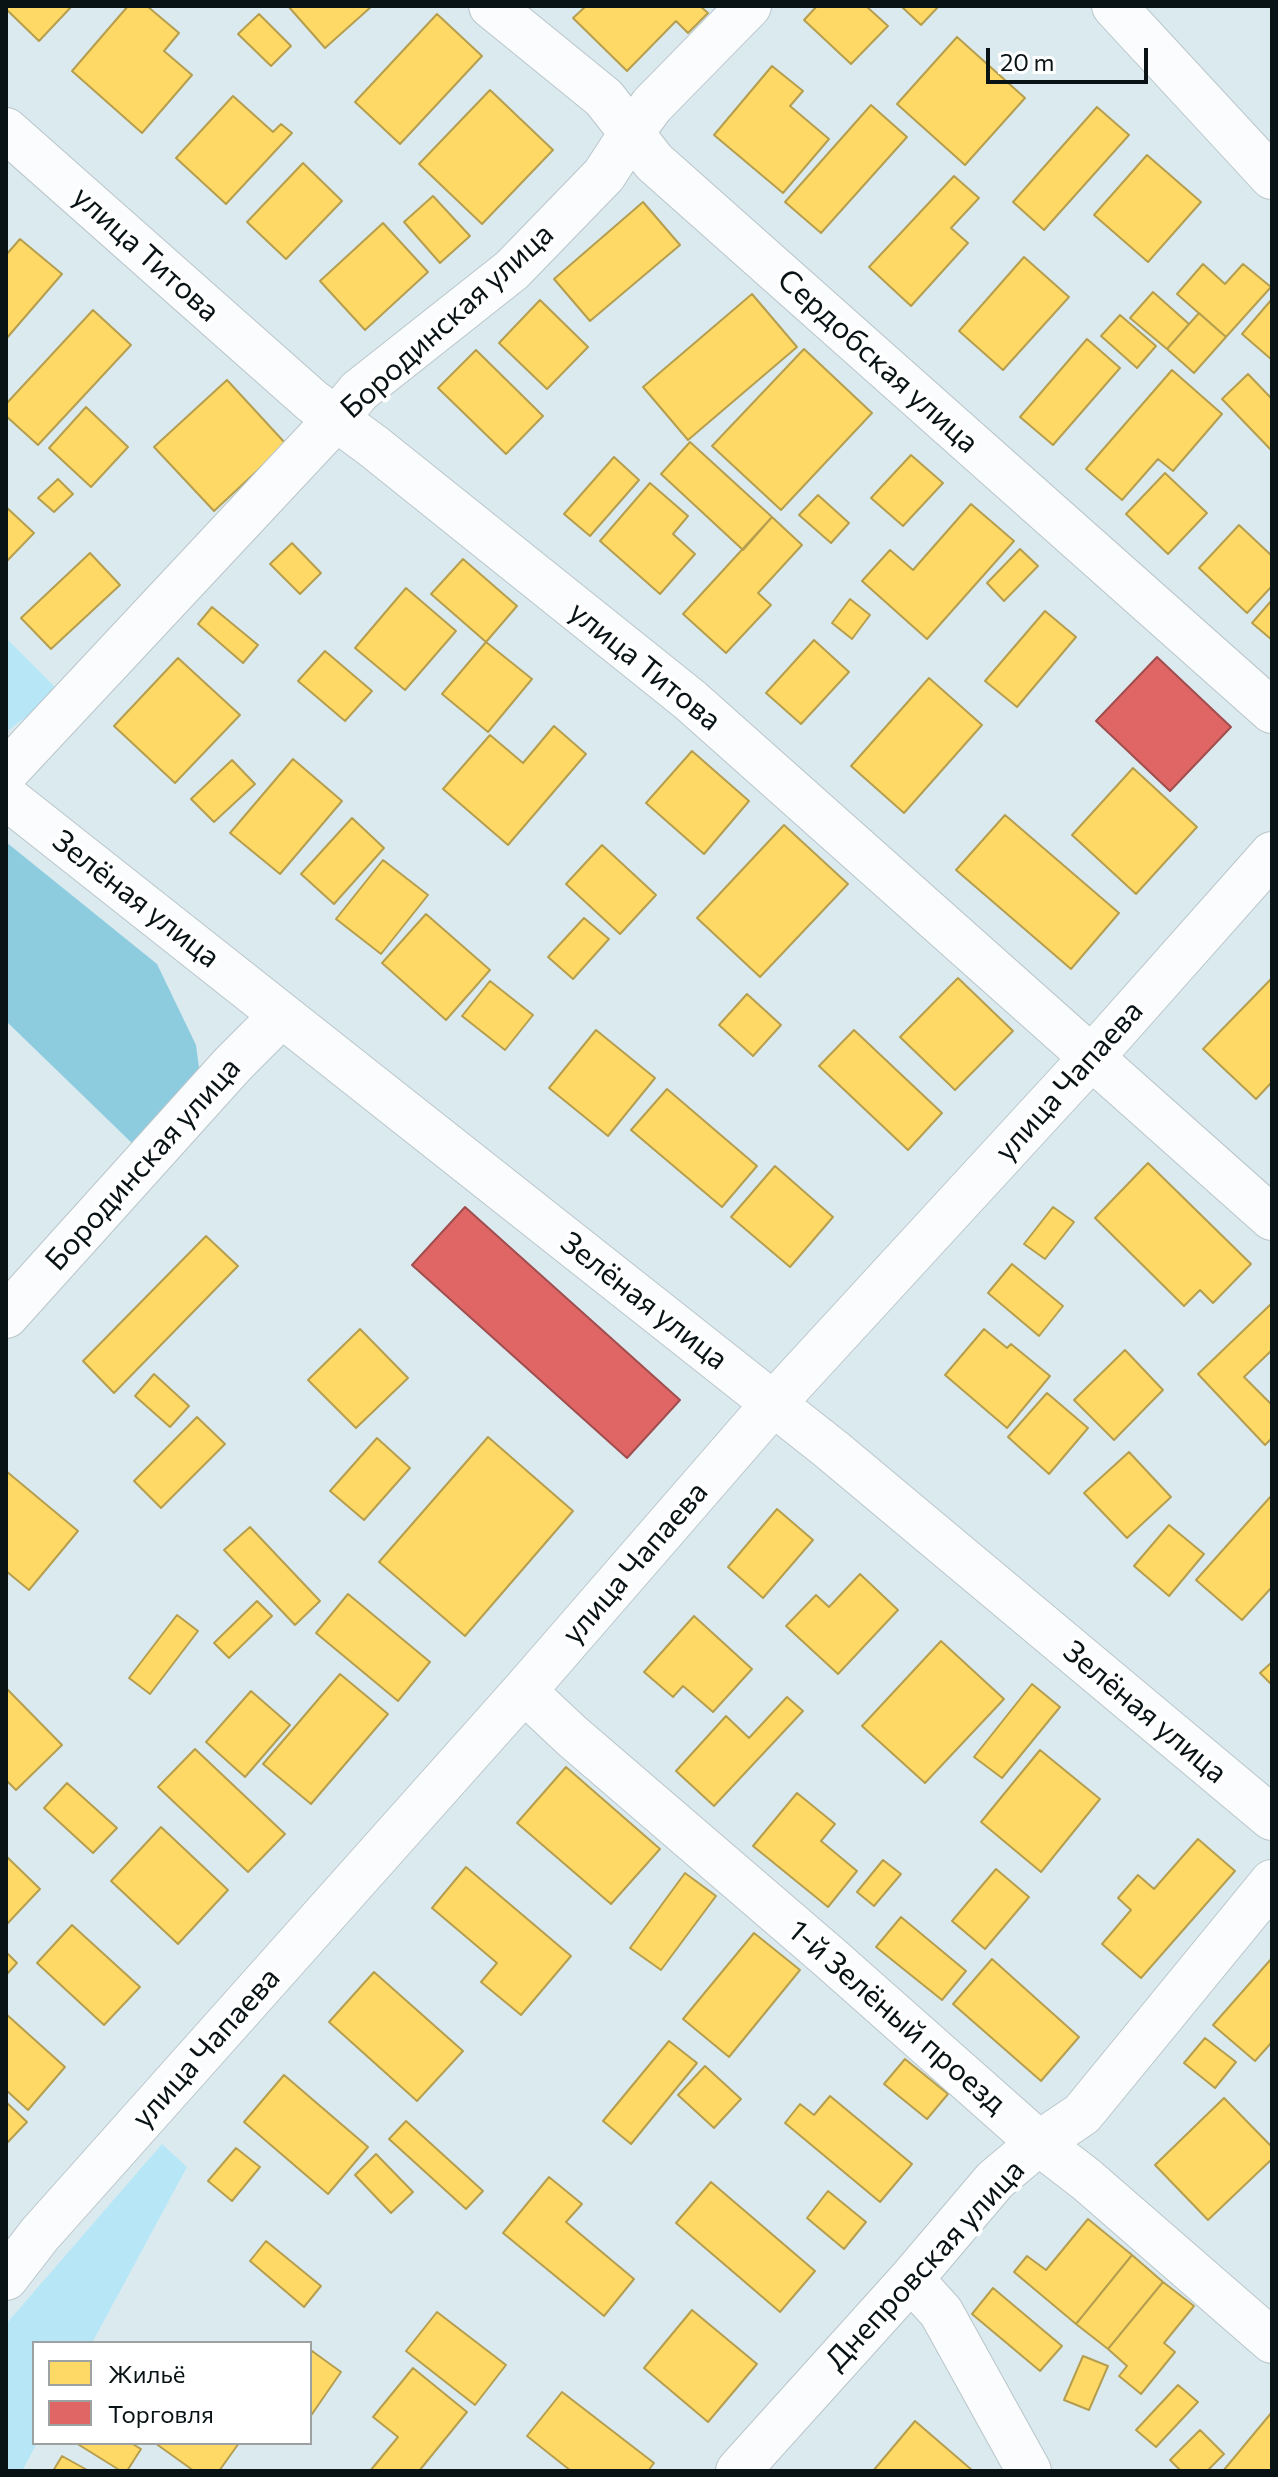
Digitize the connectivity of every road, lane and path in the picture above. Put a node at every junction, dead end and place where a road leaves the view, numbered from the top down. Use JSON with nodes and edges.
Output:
{"nodes":[{"id":1,"x":491,"y":6,"type":"edge"},
{"id":2,"x":749,"y":6,"type":"edge"},
{"id":3,"x":1114,"y":6,"type":"edge"},
{"id":4,"x":6,"y":130,"type":"edge"},
{"id":5,"x":632,"y":132,"type":"junction"},
{"id":6,"x":1272,"y":177,"type":"edge"},
{"id":7,"x":337,"y":418,"type":"junction"},
{"id":8,"x":1272,"y":711,"type":"edge"},
{"id":9,"x":6,"y":772,"type":"edge"},
{"id":10,"x":6,"y":797,"type":"edge"},
{"id":11,"x":1272,"y":854,"type":"edge"},
{"id":12,"x":282,"y":1015,"type":"junction"},
{"id":13,"x":1092,"y":1057,"type":"junction"},
{"id":14,"x":1272,"y":1218,"type":"edge"},
{"id":15,"x":6,"y":1316,"type":"edge"},
{"id":16,"x":773,"y":1404,"type":"junction"},
{"id":17,"x":524,"y":1691,"type":"junction"},
{"id":18,"x":1272,"y":1818,"type":"edge"},
{"id":19,"x":1272,"y":1882,"type":"edge"},
{"id":20,"x":1039,"y":2143,"type":"junction"},
{"id":21,"x":6,"y":2278,"type":"edge"},
{"id":22,"x":911,"y":2279,"type":"junction"},
{"id":23,"x":1272,"y":2341,"type":"edge"},
{"id":24,"x":738,"y":2471,"type":"edge"},
{"id":25,"x":1029,"y":2471,"type":"edge"}],
"edges":[{"from":1,"to":5,"type":"street","name":"Сердобская улица"},
{"from":2,"to":5,"type":"street","name":"Бородинская улица"},
{"from":3,"to":6,"type":"street"},
{"from":4,"to":7,"type":"street","name":"улица Титова"},
{"from":5,"to":7,"type":"street","name":"Бородинская улица"},
{"from":5,"to":8,"type":"street","name":"Сердобская улица"},
{"from":7,"to":9,"type":"street","name":"Бородинская улица"},
{"from":7,"to":13,"type":"street","name":"улица Титова"},
{"from":10,"to":12,"type":"street","name":"Зелёная улица"},
{"from":11,"to":13,"type":"street","name":"улица Чапаева"},
{"from":12,"to":15,"type":"street","name":"Бородинская улица"},
{"from":12,"to":16,"type":"street","name":"Зелёная улица"},
{"from":13,"to":14,"type":"street","name":"улица Титова"},
{"from":13,"to":16,"type":"street","name":"улица Чапаева"},
{"from":16,"to":17,"type":"street","name":"улица Чапаева"},
{"from":16,"to":18,"type":"street","name":"Зелёная улица"},
{"from":17,"to":20,"type":"street","name":"1-й Зелёный проезд"},
{"from":17,"to":21,"type":"street","name":"улица Чапаева"},
{"from":19,"to":20,"type":"street","name":"Днепровская улица"},
{"from":20,"to":22,"type":"street","name":"Днепровская улица"},
{"from":20,"to":23,"type":"street","name":"1-й Зелёный проезд"},
{"from":22,"to":24,"type":"street","name":"Днепровская улица"},
{"from":22,"to":25,"type":"street"}]}
